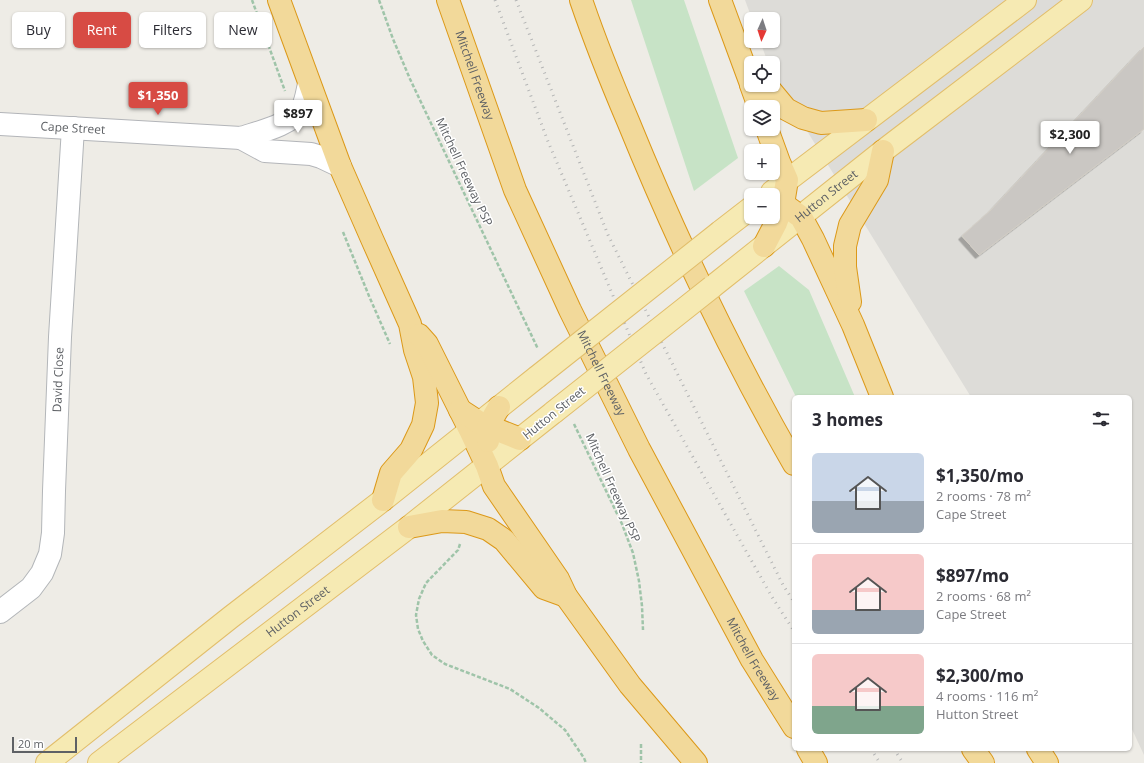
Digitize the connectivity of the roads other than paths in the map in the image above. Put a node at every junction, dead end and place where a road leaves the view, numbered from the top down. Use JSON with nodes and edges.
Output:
{"nodes":[{"id":1,"x":279,"y":0,"type":"edge"},
{"id":2,"x":448,"y":0,"type":"edge"},
{"id":3,"x":581,"y":0,"type":"edge"},
{"id":4,"x":720,"y":0,"type":"edge"},
{"id":5,"x":1024,"y":0,"type":"edge"},
{"id":6,"x":1081,"y":0,"type":"edge"},
{"id":7,"x":744,"y":58,"type":"edge"},
{"id":8,"x":309,"y":84,"type":"junction"},
{"id":9,"x":772,"y":92,"type":"edge"},
{"id":10,"x":866,"y":120,"type":"junction"},
{"id":11,"x":0,"y":124,"type":"edge"},
{"id":12,"x":73,"y":128,"type":"junction"},
{"id":13,"x":770,"y":136,"type":"edge"},
{"id":14,"x":241,"y":138,"type":"junction"},
{"id":15,"x":883,"y":152,"type":"junction"},
{"id":16,"x":340,"y":166,"type":"junction"},
{"id":17,"x":786,"y":173,"type":"junction"},
{"id":18,"x":780,"y":188,"type":"edge"},
{"id":19,"x":780,"y":203,"type":"edge"},
{"id":20,"x":744,"y":213,"type":"edge"},
{"id":21,"x":804,"y":215,"type":"junction"},
{"id":22,"x":769,"y":224,"type":"edge"},
{"id":23,"x":764,"y":246,"type":"junction"},
{"id":24,"x":410,"y":324,"type":"junction"},
{"id":25,"x":853,"y":325,"type":"junction"},
{"id":26,"x":881,"y":395,"type":"edge"},
{"id":27,"x":479,"y":426,"type":"junction"},
{"id":28,"x":520,"y":439,"type":"junction"},
{"id":29,"x":792,"y":460,"type":"edge"},
{"id":30,"x":487,"y":466,"type":"junction"},
{"id":31,"x":383,"y":500,"type":"junction"},
{"id":32,"x":409,"y":527,"type":"junction"},
{"id":33,"x":566,"y":596,"type":"junction"},
{"id":34,"x":0,"y":612,"type":"edge"},
{"id":35,"x":792,"y":724,"type":"edge"},
{"id":36,"x":809,"y":751,"type":"edge"},
{"id":37,"x":974,"y":751,"type":"edge"},
{"id":38,"x":1039,"y":751,"type":"edge"},
{"id":39,"x":47,"y":763,"type":"edge"},
{"id":40,"x":99,"y":763,"type":"edge"},
{"id":41,"x":696,"y":763,"type":"edge"},
{"id":42,"x":816,"y":763,"type":"edge"},
{"id":43,"x":983,"y":763,"type":"edge"},
{"id":44,"x":1046,"y":763,"type":"edge"}],
"edges":[{"from":1,"to":8,"type":"highway"},
{"from":2,"to":35,"type":"highway","name":"Mitchell Freeway"},
{"from":3,"to":29,"type":"highway"},
{"from":4,"to":7,"type":"highway"},
{"from":5,"to":10,"type":"main road"},
{"from":6,"to":15,"type":"main road","name":"Hutton Street"},
{"from":8,"to":14,"type":"street","name":"Cape Street"},
{"from":8,"to":16,"type":"highway"},
{"from":9,"to":10,"type":"highway"},
{"from":10,"to":17,"type":"main road"},
{"from":11,"to":12,"type":"street","name":"Cape Street"},
{"from":12,"to":14,"type":"street","name":"Cape Street"},
{"from":12,"to":34,"type":"street","name":"David Close"},
{"from":13,"to":17,"type":"highway"},
{"from":14,"to":16,"type":"street","name":"Cape Street"},
{"from":15,"to":21,"type":"main road","name":"Hutton Street"},
{"from":15,"to":25,"type":"highway"},
{"from":16,"to":24,"type":"highway"},
{"from":17,"to":18,"type":"highway"},
{"from":17,"to":21,"type":"highway"},
{"from":19,"to":21,"type":"highway"},
{"from":20,"to":27,"type":"main road","bridge":true},
{"from":21,"to":23,"type":"main road","name":"Hutton Street"},
{"from":21,"to":25,"type":"highway"},
{"from":22,"to":23,"type":"highway"},
{"from":23,"to":28,"type":"main road","name":"Hutton Street","bridge":true},
{"from":24,"to":27,"type":"highway"},
{"from":24,"to":31,"type":"highway"},
{"from":25,"to":26,"type":"highway"},
{"from":27,"to":28,"type":"highway"},
{"from":27,"to":30,"type":"highway"},
{"from":27,"to":31,"type":"main road"},
{"from":28,"to":30,"type":"main road","name":"Hutton Street"},
{"from":30,"to":32,"type":"main road","name":"Hutton Street"},
{"from":30,"to":33,"type":"highway"},
{"from":31,"to":39,"type":"main road"},
{"from":32,"to":33,"type":"highway"},
{"from":32,"to":40,"type":"main road","name":"Hutton Street"},
{"from":33,"to":41,"type":"highway"},
{"from":36,"to":42,"type":"highway"},
{"from":37,"to":43,"type":"highway"},
{"from":38,"to":44,"type":"highway"}]}
